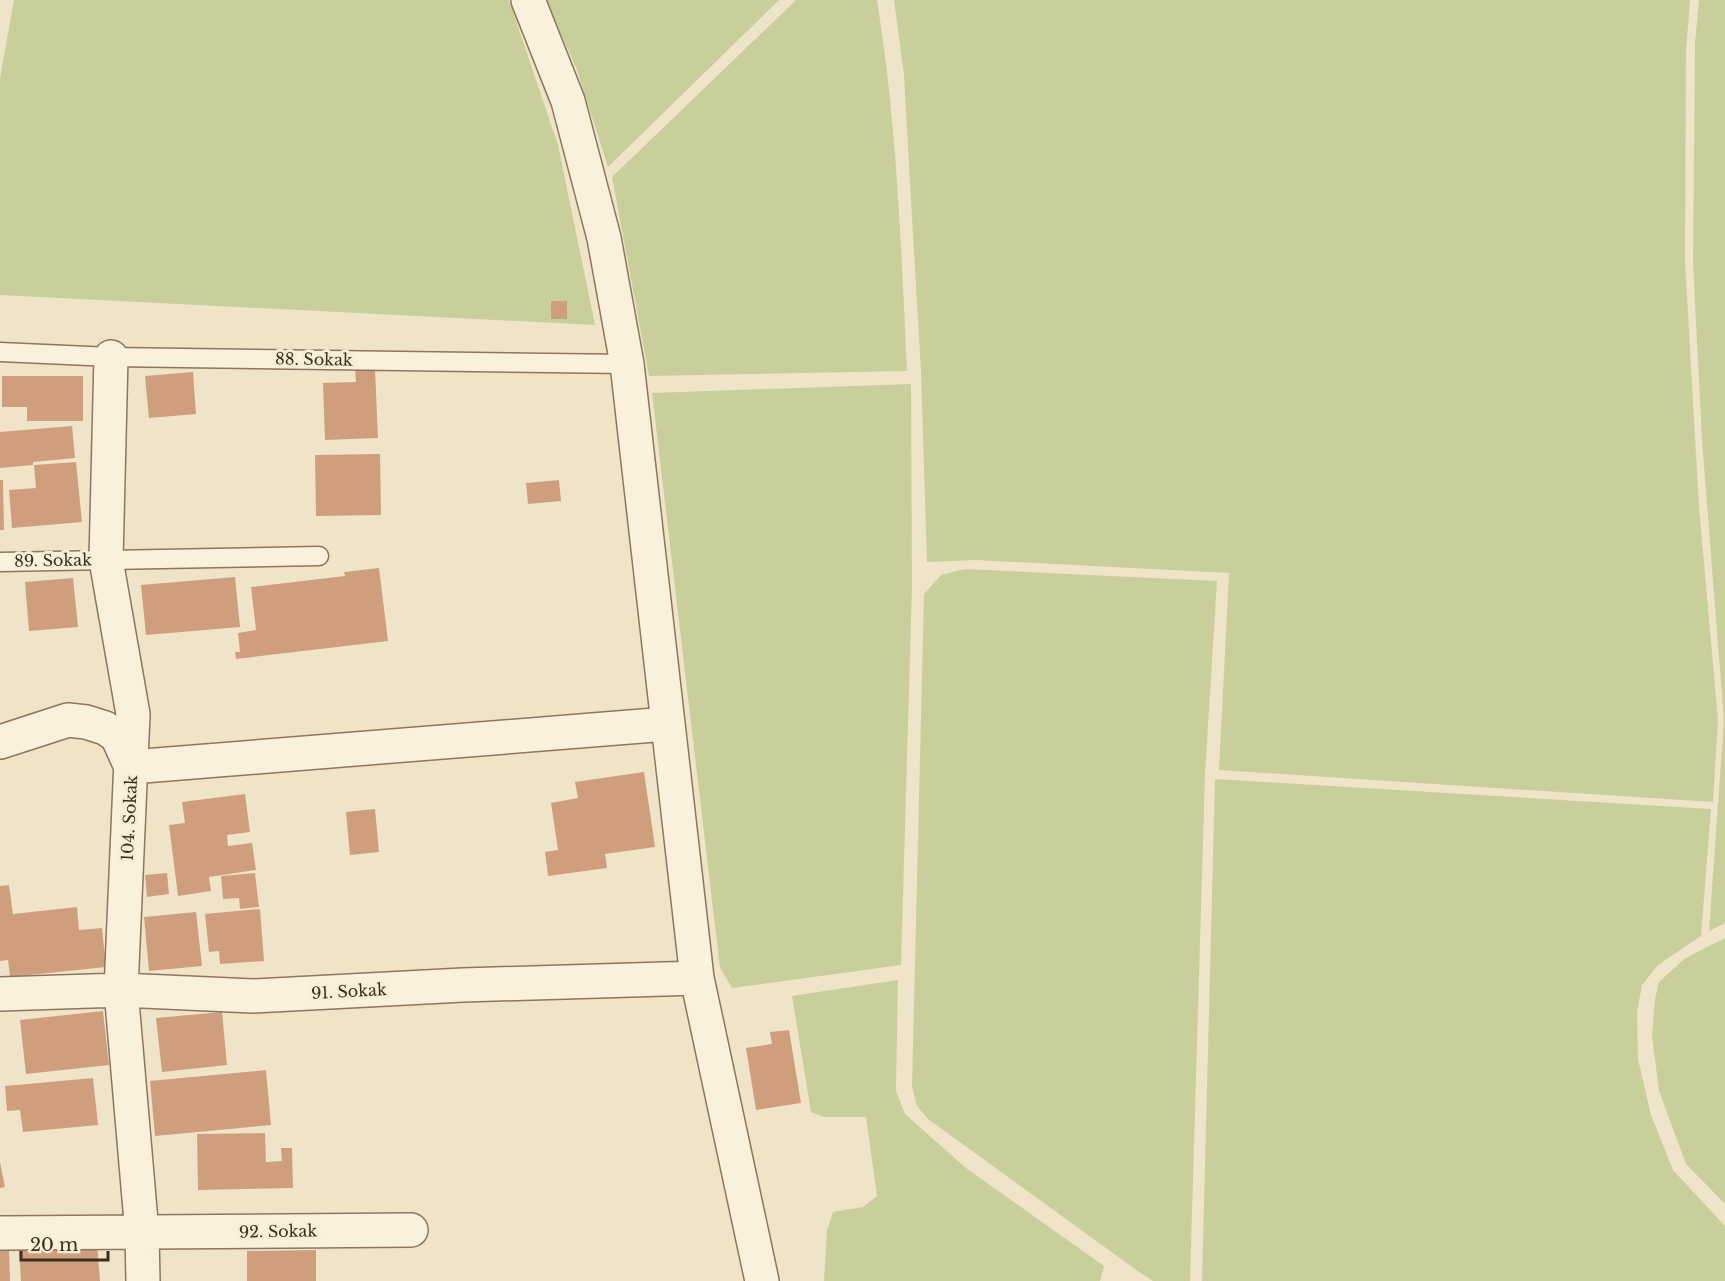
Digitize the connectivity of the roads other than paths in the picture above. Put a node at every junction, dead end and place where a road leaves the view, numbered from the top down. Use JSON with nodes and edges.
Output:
{"nodes":[{"id":1,"x":528,"y":0,"type":"edge"},
{"id":2,"x":0,"y":352,"type":"edge"},
{"id":3,"x":111,"y":357,"type":"junction"},
{"id":4,"x":627,"y":364,"type":"junction"},
{"id":5,"x":319,"y":555,"type":"dead end"},
{"id":6,"x":106,"y":560,"type":"junction"},
{"id":7,"x":0,"y":562,"type":"edge"},
{"id":8,"x":668,"y":724,"type":"junction"},
{"id":9,"x":0,"y":742,"type":"edge"},
{"id":10,"x":131,"y":767,"type":"junction"},
{"id":11,"x":698,"y":978,"type":"junction"},
{"id":12,"x":121,"y":990,"type":"junction"},
{"id":13,"x":0,"y":994,"type":"edge"},
{"id":14,"x":411,"y":1230,"type":"dead end"},
{"id":15,"x":0,"y":1233,"type":"edge"},
{"id":16,"x":142,"y":1233,"type":"junction"},
{"id":17,"x":143,"y":1281,"type":"edge"},
{"id":18,"x":762,"y":1281,"type":"edge"}],
"edges":[{"from":1,"to":4,"type":"street"},
{"from":2,"to":3,"type":"lane","name":"88. Sokak"},
{"from":3,"to":4,"type":"lane","name":"88. Sokak"},
{"from":3,"to":6,"type":"street","name":"104. Sokak"},
{"from":4,"to":8,"type":"street"},
{"from":5,"to":6,"type":"lane","name":"89. Sokak"},
{"from":6,"to":7,"type":"lane","name":"89. Sokak"},
{"from":6,"to":10,"type":"street","name":"104. Sokak"},
{"from":8,"to":10,"type":"street"},
{"from":8,"to":11,"type":"street"},
{"from":9,"to":10,"type":"street"},
{"from":10,"to":12,"type":"street","name":"104. Sokak"},
{"from":11,"to":12,"type":"street","name":"91. Sokak"},
{"from":11,"to":18,"type":"street"},
{"from":12,"to":13,"type":"street","name":"91. Sokak"},
{"from":12,"to":16,"type":"street","name":"104. Sokak"},
{"from":14,"to":16,"type":"street","name":"92. Sokak"},
{"from":15,"to":16,"type":"street","name":"92. Sokak"},
{"from":16,"to":17,"type":"street","name":"104. Sokak"}]}
